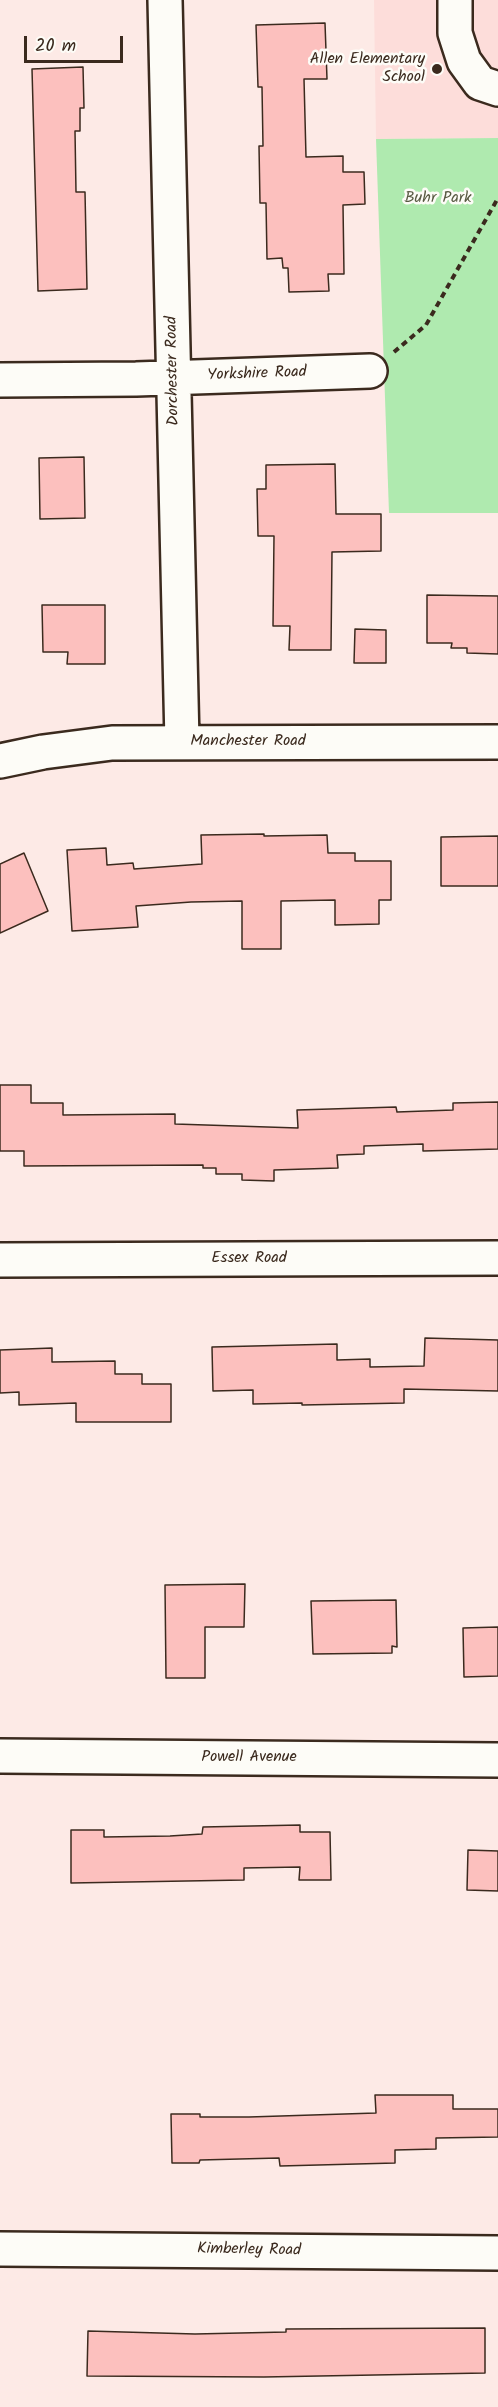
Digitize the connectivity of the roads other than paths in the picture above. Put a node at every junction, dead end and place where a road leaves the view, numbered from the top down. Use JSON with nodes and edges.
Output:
{"nodes":[{"id":1,"x":165,"y":0,"type":"edge"},
{"id":2,"x":455,"y":0,"type":"edge"},
{"id":3,"x":498,"y":88,"type":"edge"},
{"id":4,"x":370,"y":371,"type":"road end"},
{"id":5,"x":174,"y":377,"type":"junction"},
{"id":6,"x":0,"y":380,"type":"edge"},
{"id":7,"x":182,"y":742,"type":"junction"},
{"id":8,"x":498,"y":742,"type":"edge"},
{"id":9,"x":0,"y":761,"type":"edge"},
{"id":10,"x":498,"y":1258,"type":"edge"},
{"id":11,"x":0,"y":1260,"type":"edge"},
{"id":12,"x":0,"y":1756,"type":"edge"},
{"id":13,"x":498,"y":1760,"type":"edge"},
{"id":14,"x":0,"y":2249,"type":"edge"},
{"id":15,"x":498,"y":2253,"type":"edge"}],
"edges":[{"from":1,"to":5,"type":"street","name":"Dorchester Road"},
{"from":2,"to":3,"type":"street"},
{"from":4,"to":5,"type":"street","name":"Yorkshire Road"},
{"from":5,"to":6,"type":"street","name":"Yorkshire Road"},
{"from":5,"to":7,"type":"street","name":"Dorchester Road"},
{"from":7,"to":8,"type":"street","name":"Manchester Road"},
{"from":7,"to":9,"type":"street","name":"Manchester Road"},
{"from":10,"to":11,"type":"street","name":"Essex Road"},
{"from":12,"to":13,"type":"street","name":"Powell Avenue"},
{"from":14,"to":15,"type":"street","name":"Kimberley Road"}]}
